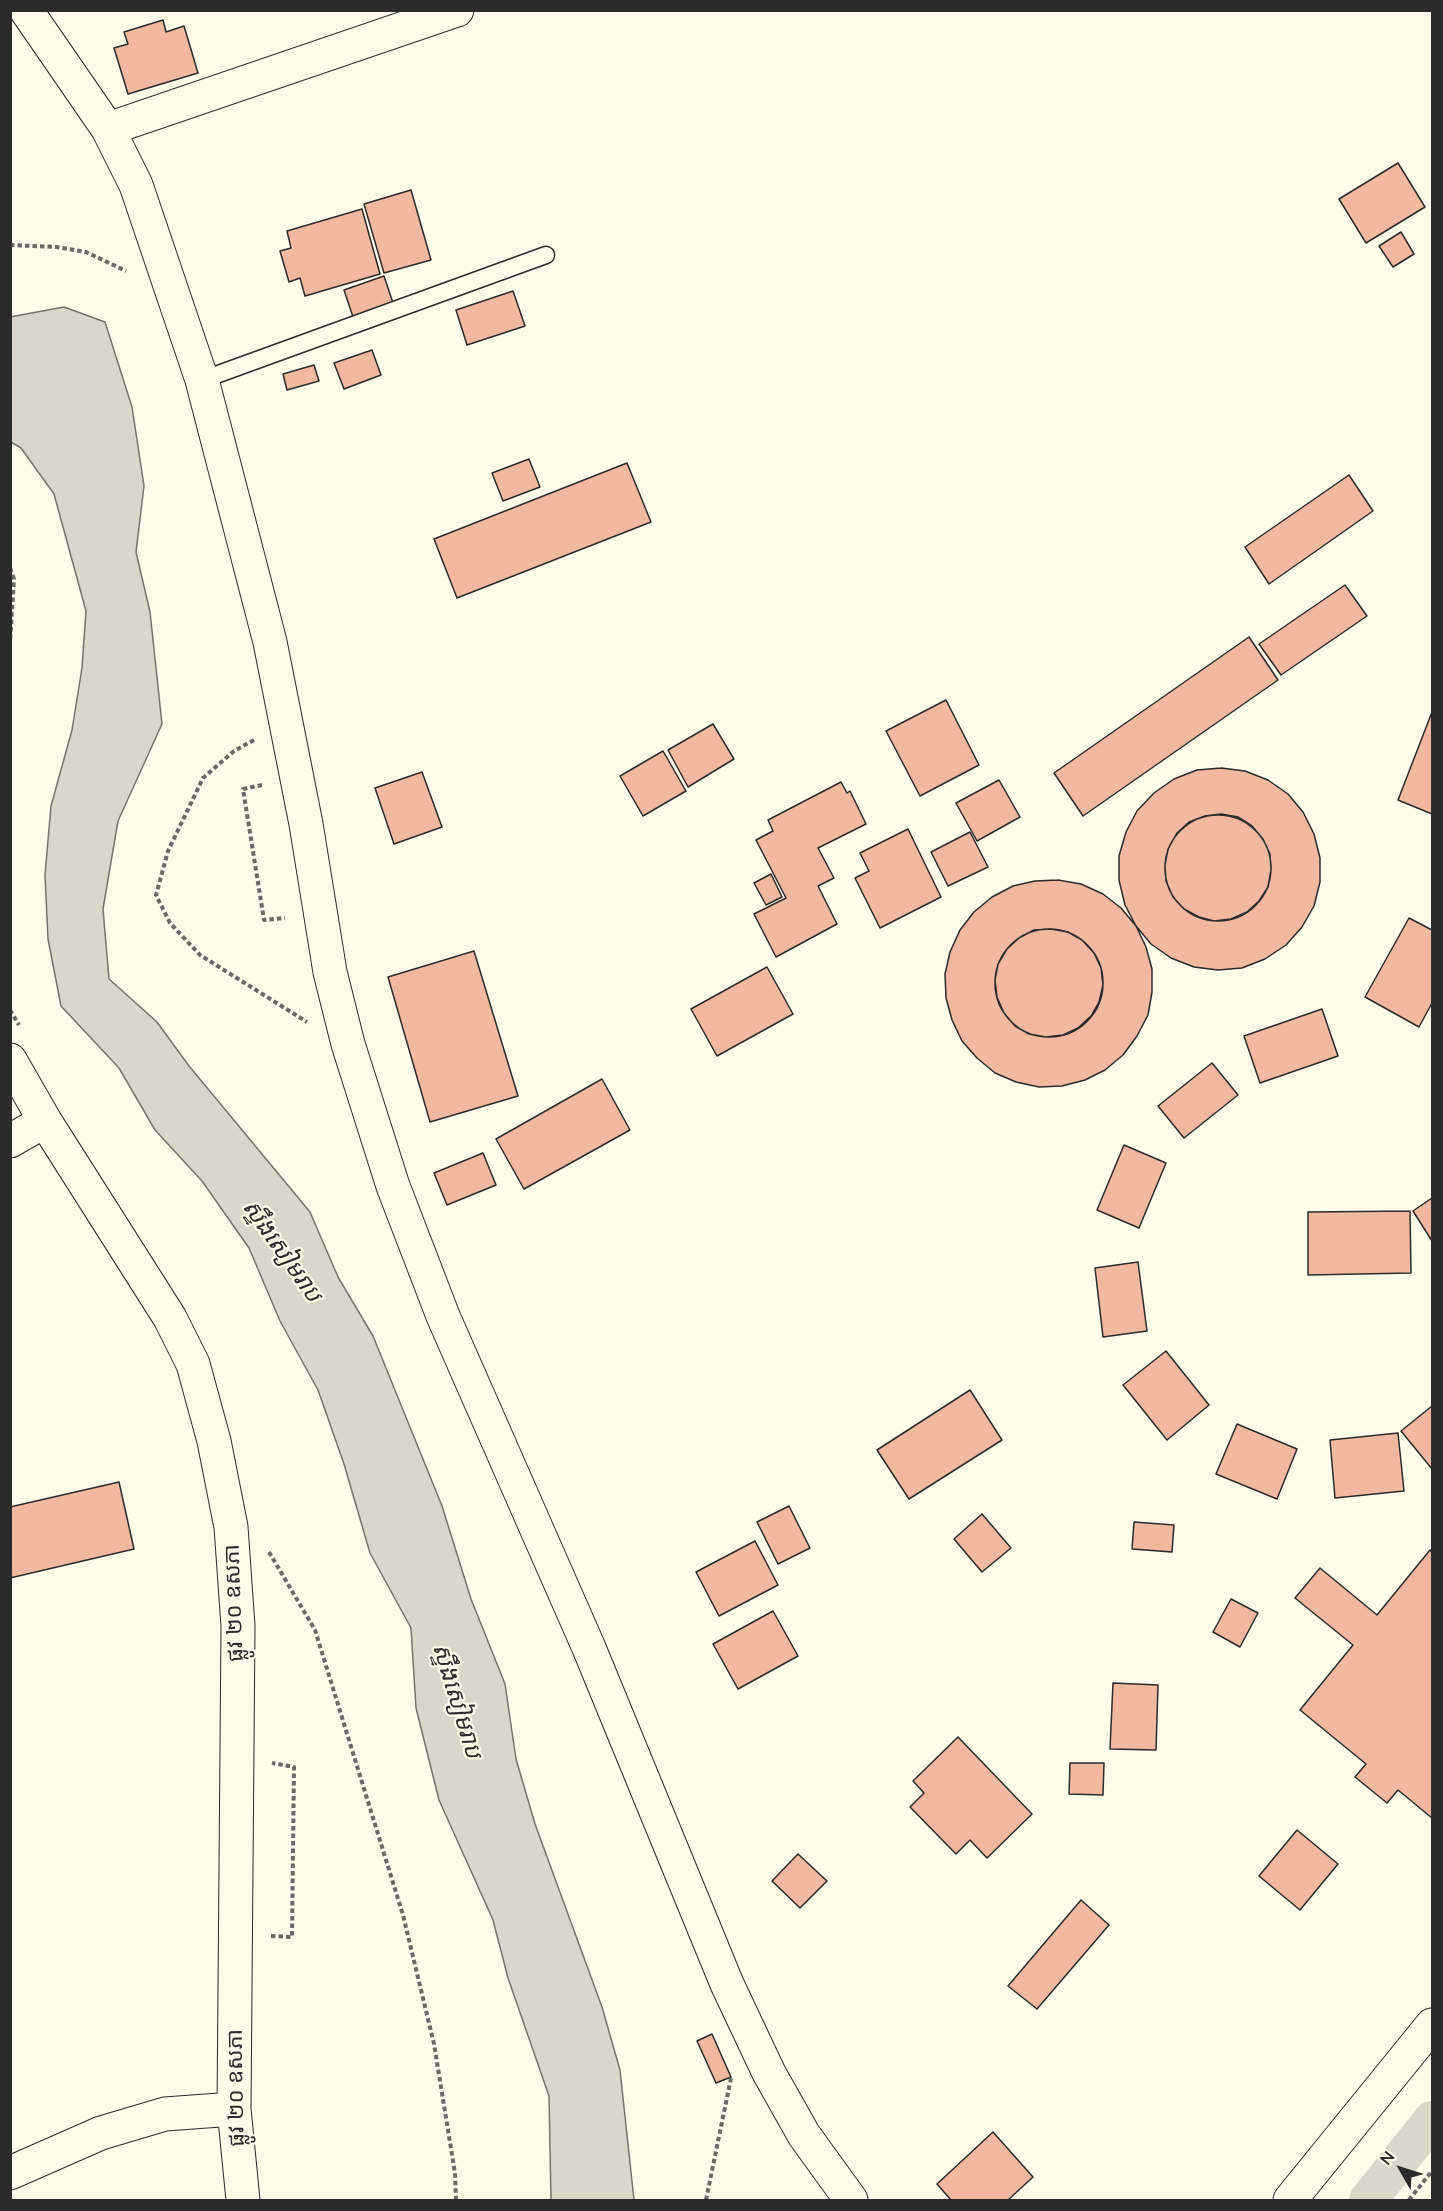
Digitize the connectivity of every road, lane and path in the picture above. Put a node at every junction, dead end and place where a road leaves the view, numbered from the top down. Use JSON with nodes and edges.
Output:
{"nodes":[{"id":1,"x":26,"y":10,"type":"edge"},
{"id":2,"x":457,"y":10,"type":"edge"},
{"id":3,"x":108,"y":129,"type":"junction"},
{"id":4,"x":10,"y":245,"type":"edge"},
{"id":5,"x":546,"y":255,"type":"dead end"},
{"id":6,"x":130,"y":273,"type":"dead end"},
{"id":7,"x":202,"y":381,"type":"junction"},
{"id":8,"x":10,"y":568,"type":"edge"},
{"id":9,"x":10,"y":643,"type":"edge"},
{"id":10,"x":255,"y":740,"type":"dead end"},
{"id":11,"x":264,"y":784,"type":"dead end"},
{"id":12,"x":295,"y":917,"type":"dead end"},
{"id":13,"x":308,"y":1023,"type":"dead end"},
{"id":14,"x":10,"y":1060,"type":"edge"},
{"id":15,"x":45,"y":1121,"type":"junction"},
{"id":16,"x":10,"y":1141,"type":"edge"},
{"id":17,"x":261,"y":1544,"type":"dead end"},
{"id":18,"x":1432,"y":2025,"type":"edge"},
{"id":19,"x":234,"y":2109,"type":"junction"},
{"id":20,"x":1432,"y":2171,"type":"edge"},
{"id":21,"x":10,"y":2173,"type":"edge"},
{"id":22,"x":243,"y":2200,"type":"edge"},
{"id":23,"x":456,"y":2200,"type":"edge"},
{"id":24,"x":851,"y":2200,"type":"edge"},
{"id":25,"x":1290,"y":2200,"type":"edge"},
{"id":26,"x":1409,"y":2200,"type":"edge"}],
"edges":[{"from":1,"to":3,"type":"street"},
{"from":2,"to":3,"type":"street"},
{"from":3,"to":7,"type":"street"},
{"from":4,"to":6,"type":"path"},
{"from":5,"to":7,"type":"lane"},
{"from":7,"to":24,"type":"street"},
{"from":8,"to":9,"type":"path"},
{"from":10,"to":13,"type":"path"},
{"from":11,"to":12,"type":"path"},
{"from":14,"to":15,"type":"street","name":"ផ្លូវ ២០ ឧសភា"},
{"from":15,"to":16,"type":"street"},
{"from":15,"to":19,"type":"street","name":"ផ្លូវ ២០ ឧសភា"},
{"from":17,"to":23,"type":"path"},
{"from":18,"to":25,"type":"street"},
{"from":19,"to":21,"type":"street"},
{"from":19,"to":22,"type":"street","name":"ផ្លូវ ២០ ឧសភា"},
{"from":20,"to":26,"type":"path"}]}
